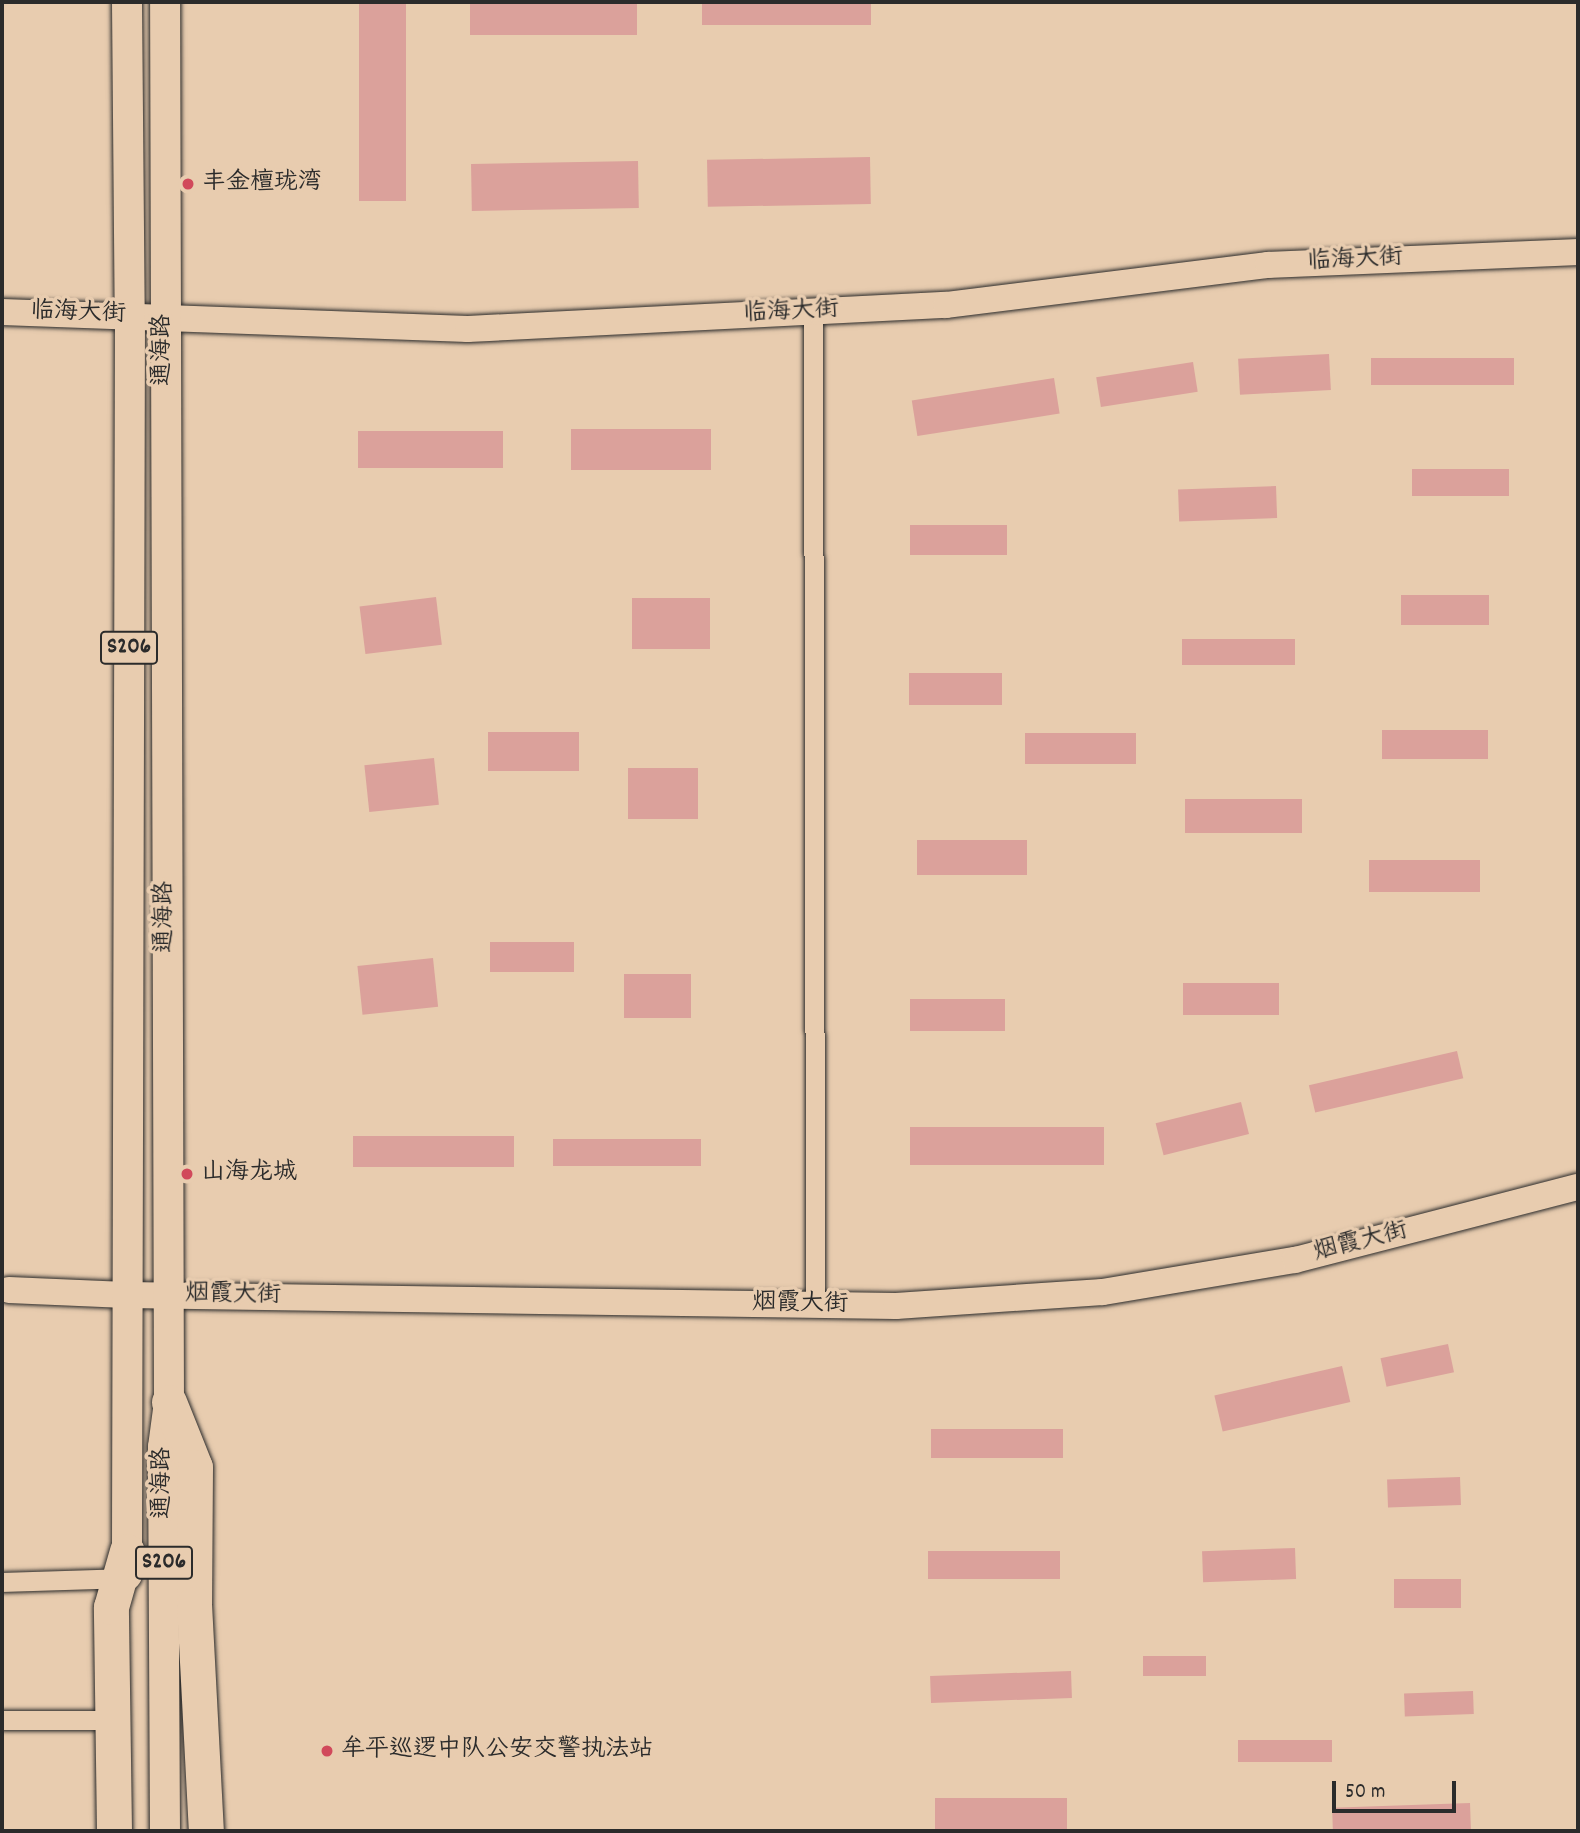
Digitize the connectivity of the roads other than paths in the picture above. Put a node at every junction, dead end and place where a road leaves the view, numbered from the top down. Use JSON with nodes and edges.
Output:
{"nodes":[{"id":1,"x":127,"y":2,"type":"edge"},
{"id":2,"x":165,"y":2,"type":"edge"},
{"id":3,"x":1578,"y":252,"type":"edge"},
{"id":4,"x":2,"y":312,"type":"edge"},
{"id":5,"x":813,"y":312,"type":"junction"},
{"id":6,"x":164,"y":316,"type":"junction"},
{"id":7,"x":130,"y":317,"type":"junction"},
{"id":8,"x":1578,"y":1186,"type":"edge"},
{"id":9,"x":5,"y":1289,"type":"edge"},
{"id":10,"x":126,"y":1295,"type":"junction"},
{"id":11,"x":167,"y":1295,"type":"junction"},
{"id":12,"x":815,"y":1305,"type":"junction"},
{"id":13,"x":169,"y":1402,"type":"junction"},
{"id":14,"x":125,"y":1569,"type":"junction"},
{"id":15,"x":2,"y":1583,"type":"edge"},
{"id":16,"x":2,"y":1720,"type":"edge"},
{"id":17,"x":112,"y":1720,"type":"junction"},
{"id":18,"x":114,"y":1831,"type":"edge"},
{"id":19,"x":129,"y":1831,"type":"edge"},
{"id":20,"x":165,"y":1831,"type":"edge"},
{"id":21,"x":206,"y":1831,"type":"edge"}],
"edges":[{"from":1,"to":7,"type":"main road","name":"通海路","number":"S206"},
{"from":2,"to":6,"type":"main road","name":"通海路","number":"S206"},
{"from":3,"to":5,"type":"main road","name":"临海大街"},
{"from":4,"to":7,"type":"main road","name":"临海大街"},
{"from":5,"to":6,"type":"main road","name":"临海大街"},
{"from":5,"to":12,"type":"street"},
{"from":6,"to":7,"type":"main road","name":"临海大街"},
{"from":6,"to":11,"type":"main road","name":"通海路","number":"S206"},
{"from":7,"to":10,"type":"main road","name":"通海路","number":"S206"},
{"from":8,"to":12,"type":"main road","name":"烟霞大街"},
{"from":9,"to":10,"type":"main road","name":"烟霞大街"},
{"from":10,"to":11,"type":"main road","name":"烟霞大街"},
{"from":10,"to":14,"type":"main road","name":"通海路","number":"S206"},
{"from":11,"to":12,"type":"main road","name":"烟霞大街"},
{"from":11,"to":13,"type":"main road","name":"通海路","number":"S206"},
{"from":13,"to":20,"type":"main road","name":"通海路","number":"S206"},
{"from":13,"to":21,"type":"highway"},
{"from":14,"to":15,"type":"street"},
{"from":14,"to":17,"type":"highway"},
{"from":14,"to":19,"type":"main road","name":"通海路","number":"S206"},
{"from":16,"to":17,"type":"street"},
{"from":17,"to":18,"type":"highway"}]}
